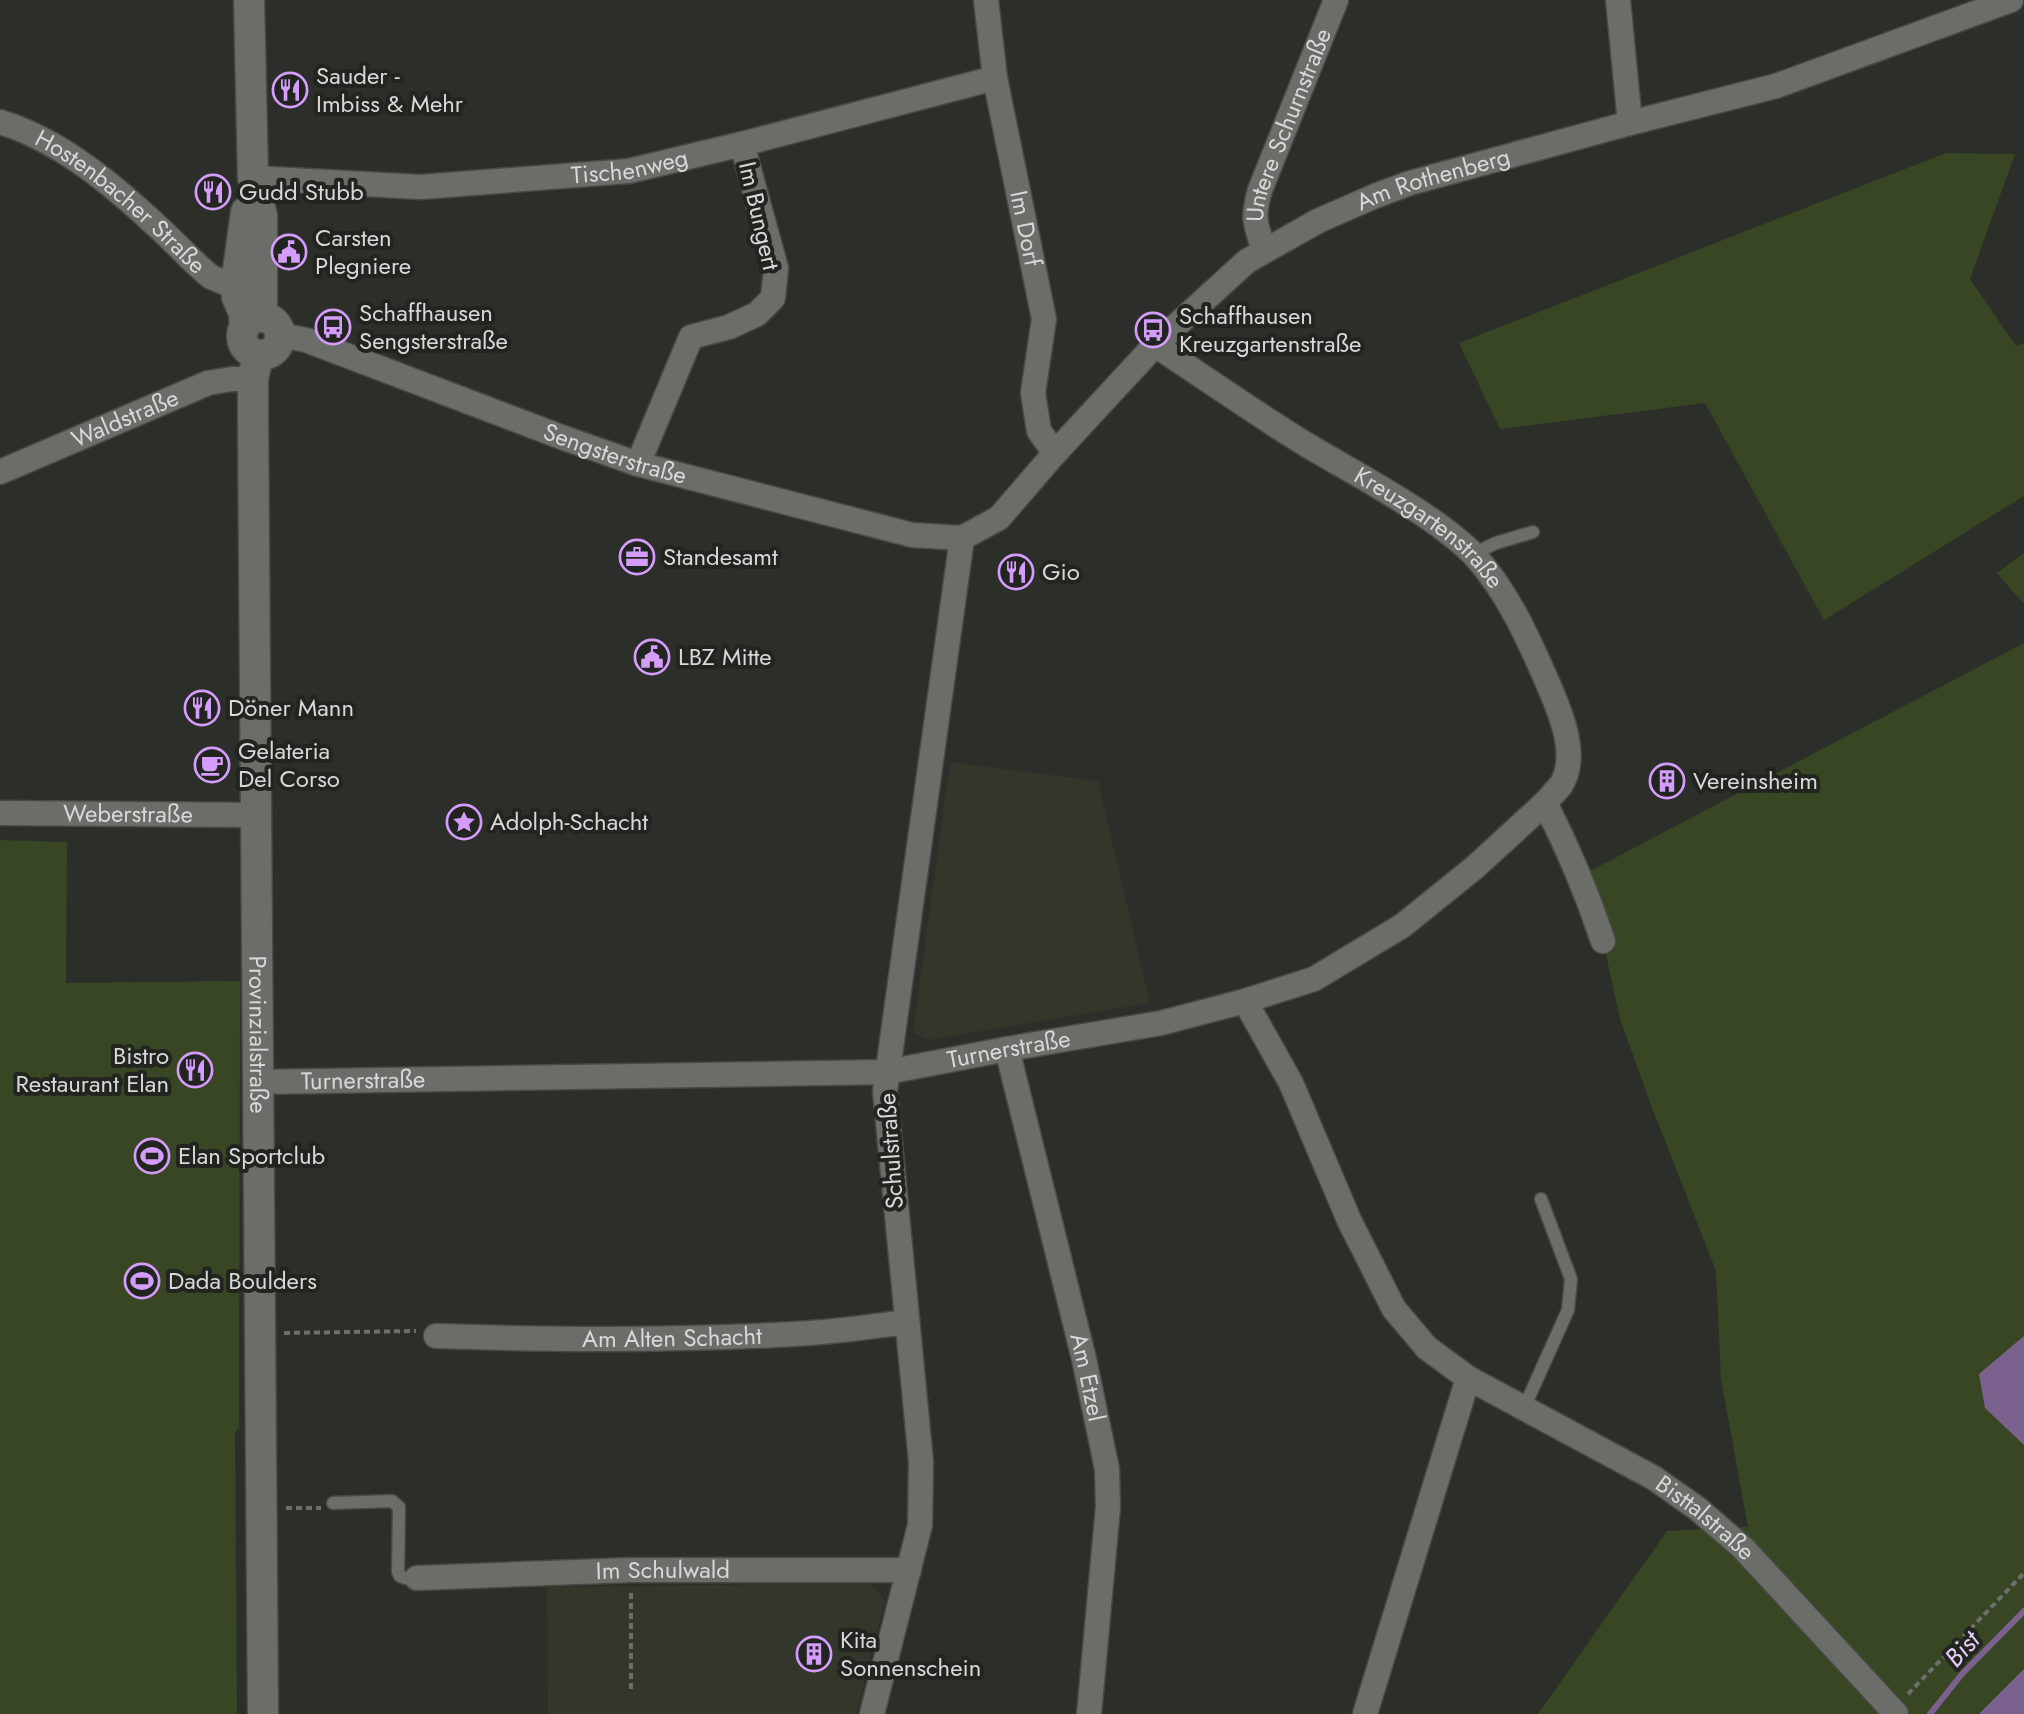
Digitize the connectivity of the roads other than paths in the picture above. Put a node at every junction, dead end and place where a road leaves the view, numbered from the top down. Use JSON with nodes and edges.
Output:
{"nodes":[{"id":1,"x":249,"y":0,"type":"edge"},
{"id":2,"x":986,"y":0,"type":"edge"},
{"id":3,"x":1336,"y":0,"type":"edge"},
{"id":4,"x":1618,"y":0,"type":"edge"},
{"id":5,"x":2011,"y":0,"type":"edge"},
{"id":6,"x":995,"y":78,"type":"junction"},
{"id":7,"x":0,"y":122,"type":"edge"},
{"id":8,"x":1630,"y":123,"type":"junction"},
{"id":9,"x":742,"y":144,"type":"junction"},
{"id":10,"x":253,"y":178,"type":"junction"},
{"id":11,"x":1264,"y":250,"type":"junction"},
{"id":12,"x":236,"y":285,"type":"junction"},
{"id":13,"x":259,"y":343,"type":"junction"},
{"id":14,"x":1155,"y":345,"type":"junction"},
{"id":15,"x":1055,"y":453,"type":"junction"},
{"id":16,"x":638,"y":464,"type":"junction"},
{"id":17,"x":0,"y":472,"type":"edge"},
{"id":18,"x":1533,"y":532,"type":"dead end"},
{"id":19,"x":962,"y":538,"type":"junction"},
{"id":20,"x":1473,"y":554,"type":"junction"},
{"id":21,"x":1545,"y":803,"type":"junction"},
{"id":22,"x":0,"y":813,"type":"edge"},
{"id":23,"x":256,"y":815,"type":"junction"},
{"id":24,"x":1603,"y":941,"type":"dead end"},
{"id":25,"x":1245,"y":1001,"type":"junction"},
{"id":26,"x":1007,"y":1049,"type":"junction"},
{"id":27,"x":887,"y":1072,"type":"junction"},
{"id":28,"x":257,"y":1082,"type":"junction"},
{"id":29,"x":1541,"y":1199,"type":"dead end"},
{"id":30,"x":907,"y":1322,"type":"junction"},
{"id":31,"x":436,"y":1336,"type":"road end"},
{"id":32,"x":1468,"y":1378,"type":"junction"},
{"id":33,"x":1524,"y":1408,"type":"junction"},
{"id":34,"x":333,"y":1503,"type":"road end"},
{"id":35,"x":909,"y":1570,"type":"junction"},
{"id":36,"x":417,"y":1578,"type":"joint"},
{"id":37,"x":1894,"y":1712,"type":"edge"},
{"id":38,"x":263,"y":1714,"type":"edge"},
{"id":39,"x":872,"y":1714,"type":"edge"},
{"id":40,"x":1089,"y":1714,"type":"edge"},
{"id":41,"x":1365,"y":1714,"type":"edge"}],
"edges":[{"from":1,"to":10,"type":"street","name":"Provinzialstraße"},
{"from":2,"to":6,"type":"street","name":"Im Dorf"},
{"from":3,"to":11,"type":"street","name":"Untere Schurnstraße"},
{"from":4,"to":8,"type":"street"},
{"from":5,"to":8,"type":"street","name":"Am Rothenberg"},
{"from":6,"to":9,"type":"street","name":"Tischenweg"},
{"from":6,"to":15,"type":"street","name":"Im Dorf"},
{"from":7,"to":12,"type":"street","name":"Hostenbacher Straße"},
{"from":8,"to":11,"type":"street","name":"Am Rothenberg"},
{"from":9,"to":10,"type":"street","name":"Tischenweg"},
{"from":9,"to":16,"type":"street","name":"Im Bungert"},
{"from":10,"to":12,"type":"street","name":"Provinzialstraße"},
{"from":10,"to":13,"type":"street","name":"Provinzialstraße"},
{"from":11,"to":14,"type":"street","name":"Am Rothenberg"},
{"from":12,"to":13,"type":"street","name":"Provinzialstraße"},
{"from":13,"to":16,"type":"street","name":"Sengsterstraße"},
{"from":13,"to":17,"type":"street","name":"Waldstraße"},
{"from":13,"to":23,"type":"street","name":"Provinzialstraße"},
{"from":14,"to":15,"type":"street","name":"Am Rothenberg"},
{"from":14,"to":20,"type":"street","name":"Kreuzgartenstraße"},
{"from":15,"to":19,"type":"street","name":"Am Rothenberg"},
{"from":16,"to":19,"type":"street","name":"Sengsterstraße"},
{"from":18,"to":20,"type":"lane"},
{"from":19,"to":27,"type":"street","name":"Schulstraße"},
{"from":20,"to":21,"type":"street","name":"Kreuzgartenstraße"},
{"from":21,"to":24,"type":"street"},
{"from":21,"to":25,"type":"street","name":"Turnerstraße"},
{"from":22,"to":23,"type":"street","name":"Weberstraße"},
{"from":23,"to":28,"type":"street","name":"Provinzialstraße"},
{"from":25,"to":26,"type":"street","name":"Turnerstraße"},
{"from":25,"to":32,"type":"street","name":"Bisttalstraße"},
{"from":26,"to":27,"type":"street","name":"Turnerstraße"},
{"from":26,"to":40,"type":"street","name":"Am Etzel"},
{"from":27,"to":28,"type":"street","name":"Turnerstraße"},
{"from":27,"to":30,"type":"street","name":"Schulstraße"},
{"from":28,"to":38,"type":"street","name":"Provinzialstraße"},
{"from":29,"to":33,"type":"lane"},
{"from":30,"to":31,"type":"street","name":"Am Alten Schacht"},
{"from":30,"to":35,"type":"street","name":"Schulstraße"},
{"from":32,"to":33,"type":"street","name":"Bisttalstraße"},
{"from":32,"to":41,"type":"street"},
{"from":33,"to":37,"type":"street","name":"Bisttalstraße"},
{"from":34,"to":36,"type":"lane"},
{"from":35,"to":36,"type":"street","name":"Im Schulwald"},
{"from":35,"to":39,"type":"street","name":"Schulstraße"}]}
